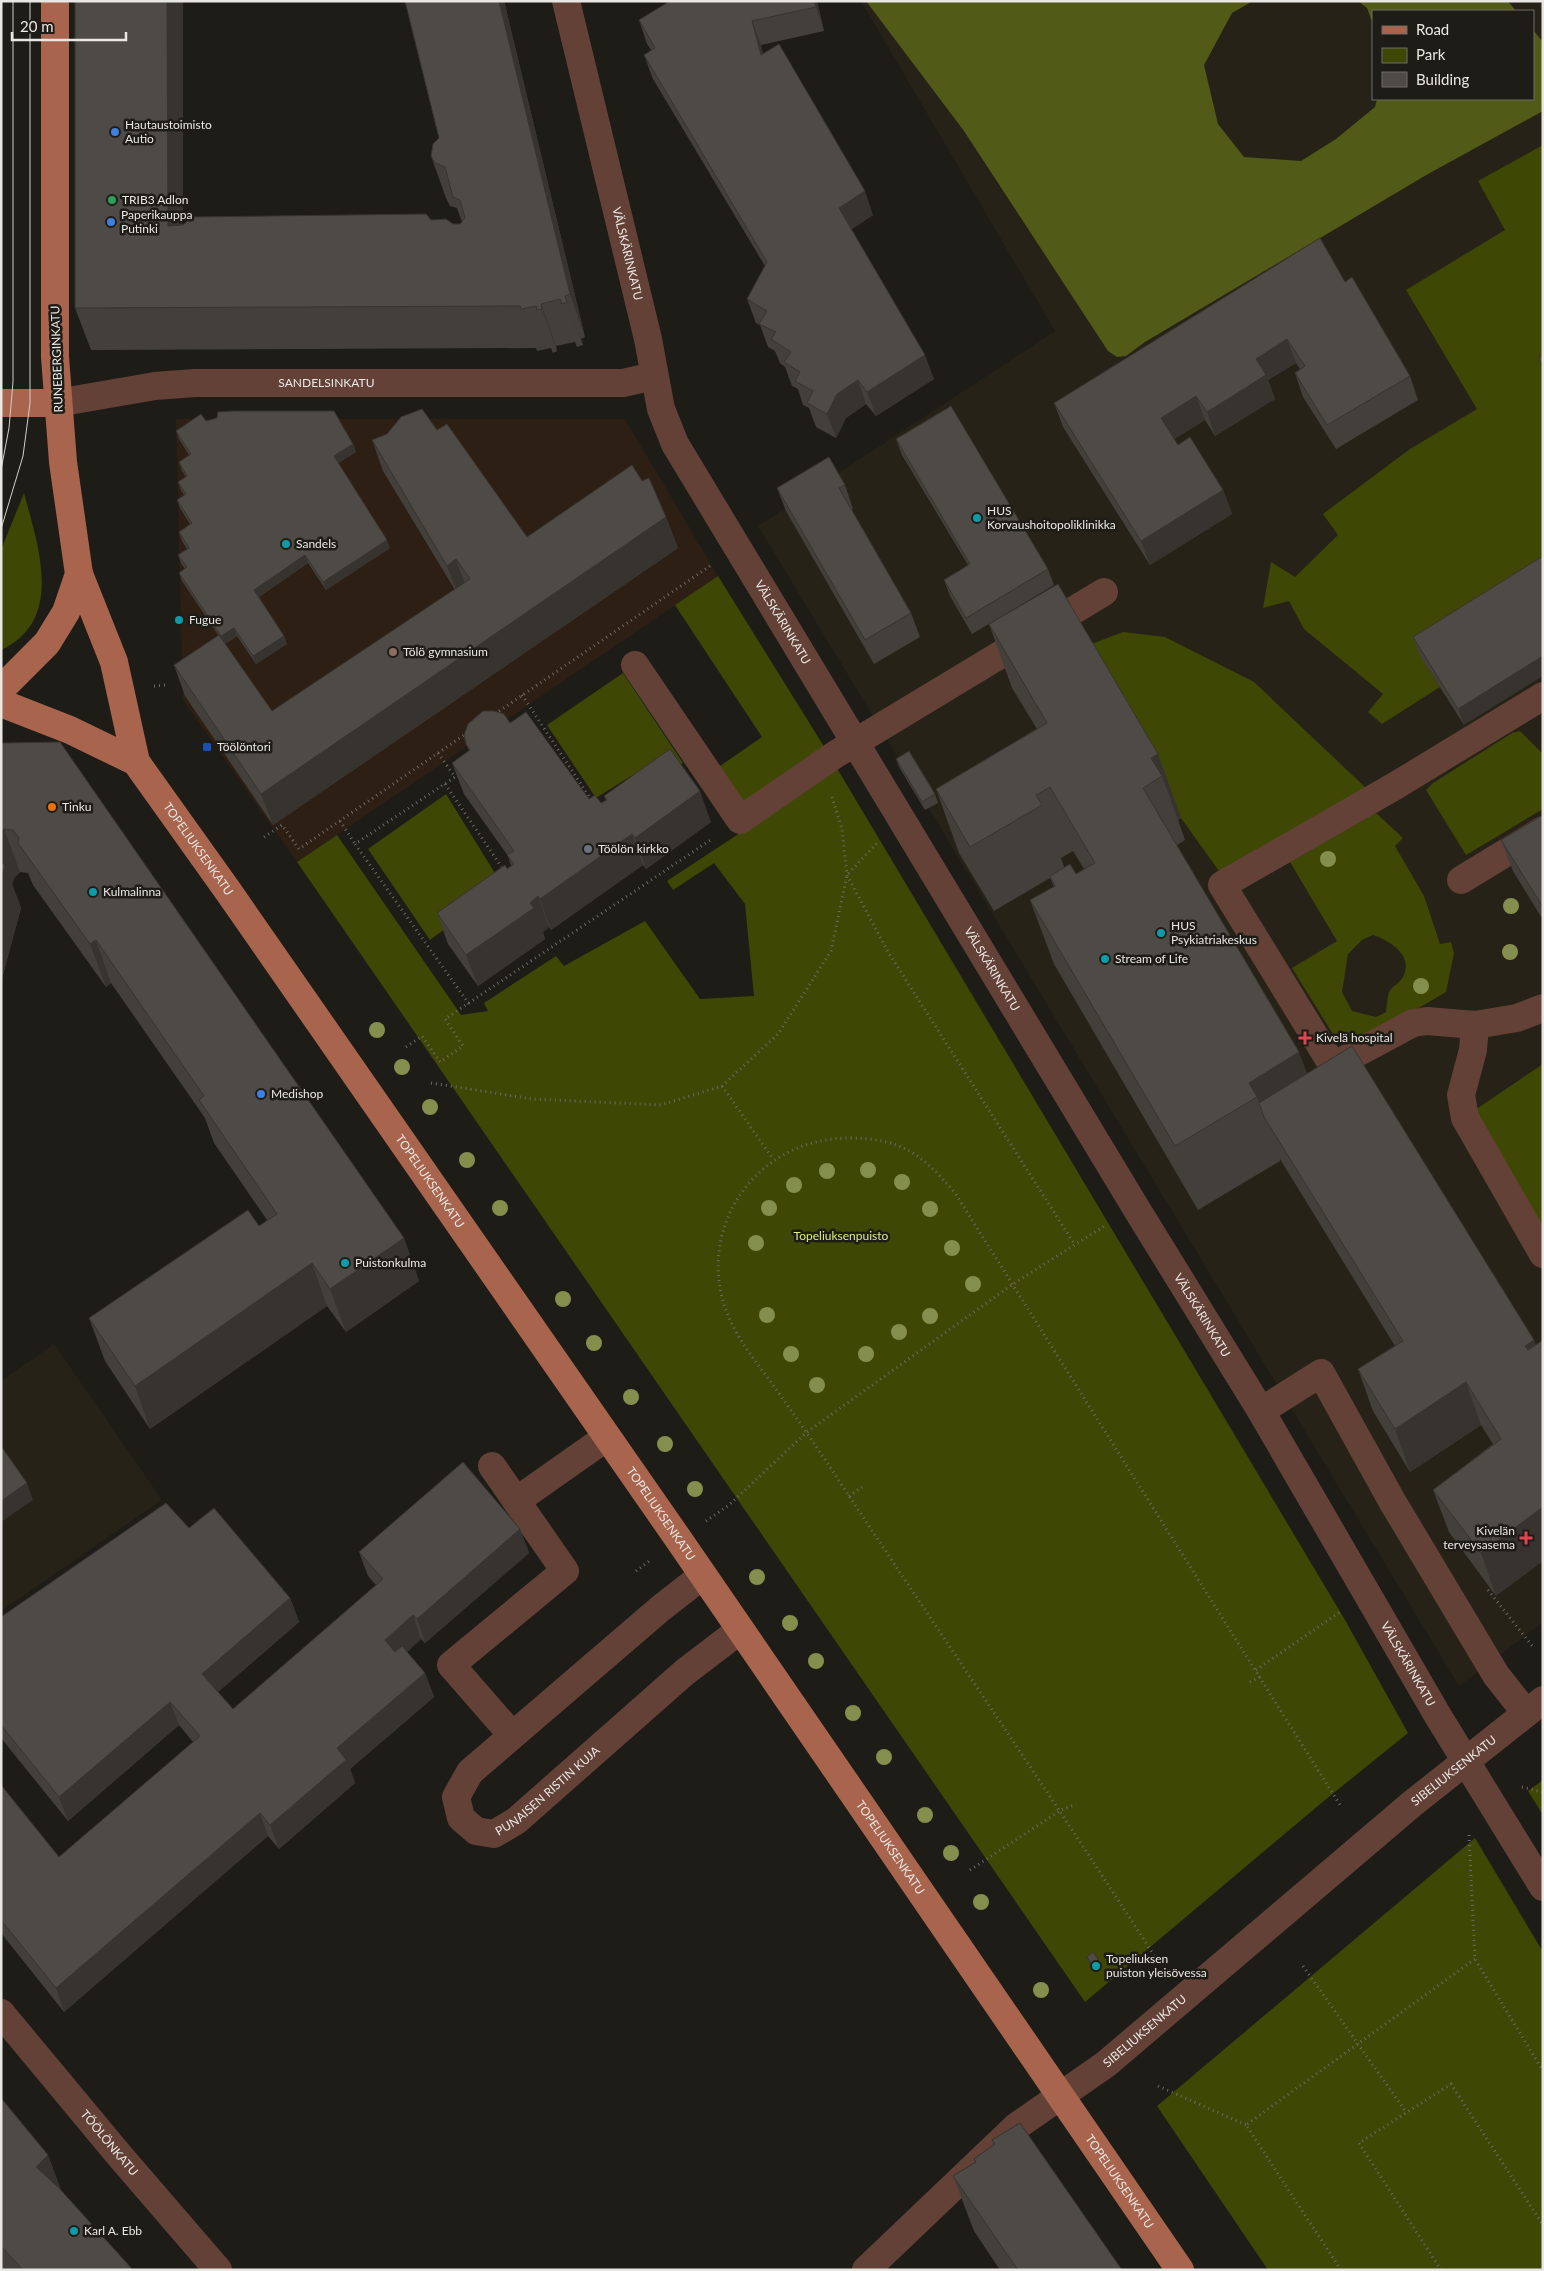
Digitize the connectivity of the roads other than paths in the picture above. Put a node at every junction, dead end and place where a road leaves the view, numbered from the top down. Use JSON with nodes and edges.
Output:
{"nodes":[{"id":1,"x":55,"y":1,"type":"edge"},
{"id":2,"x":566,"y":1,"type":"edge"},
{"id":3,"x":654,"y":376,"type":"junction"},
{"id":4,"x":1,"y":403,"type":"edge"},
{"id":5,"x":57,"y":403,"type":"junction"},
{"id":6,"x":79,"y":574,"type":"junction"},
{"id":7,"x":1104,"y":592,"type":"dead end"},
{"id":8,"x":635,"y":665,"type":"dead end"},
{"id":9,"x":1,"y":689,"type":"edge"},
{"id":10,"x":1543,"y":696,"type":"edge"},
{"id":11,"x":1,"y":703,"type":"edge"},
{"id":12,"x":846,"y":749,"type":"junction"},
{"id":13,"x":136,"y":762,"type":"junction"},
{"id":14,"x":1543,"y":830,"type":"edge"},
{"id":15,"x":1461,"y":880,"type":"dead end"},
{"id":16,"x":1543,"y":1008,"type":"edge"},
{"id":17,"x":1476,"y":1025,"type":"junction"},
{"id":18,"x":1543,"y":1254,"type":"edge"},
{"id":19,"x":1262,"y":1411,"type":"junction"},
{"id":20,"x":607,"y":1437,"type":"junction"},
{"id":21,"x":492,"y":1466,"type":"dead end"},
{"id":22,"x":516,"y":1501,"type":"junction"},
{"id":23,"x":702,"y":1576,"type":"junction"},
{"id":24,"x":740,"y":1630,"type":"junction"},
{"id":25,"x":1534,"y":1706,"type":"edge"},
{"id":26,"x":512,"y":1735,"type":"junction"},
{"id":27,"x":1466,"y":1760,"type":"junction"},
{"id":28,"x":1543,"y":1887,"type":"edge"},
{"id":29,"x":1,"y":2013,"type":"edge"},
{"id":30,"x":1060,"y":2096,"type":"junction"},
{"id":31,"x":218,"y":2270,"type":"edge"},
{"id":32,"x":866,"y":2270,"type":"edge"},
{"id":33,"x":1180,"y":2270,"type":"edge"}],
"edges":[{"from":1,"to":5,"type":"main road","name":"RUNEBERGINKATU"},
{"from":2,"to":3,"type":"street","name":"VÄLSKÄRINKATU"},
{"from":3,"to":5,"type":"street","name":"SANDELSINKATU"},
{"from":3,"to":12,"type":"street","name":"VÄLSKÄRINKATU"},
{"from":4,"to":5,"type":"main road","name":"SANDELSINKATU"},
{"from":5,"to":6,"type":"main road","name":"RUNEBERGINKATU"},
{"from":6,"to":9,"type":"main road","name":"RUNEBERGINKATU"},
{"from":6,"to":13,"type":"main road","name":"TOPELIUKSENKATU"},
{"from":7,"to":12,"type":"street"},
{"from":8,"to":12,"type":"street"},
{"from":10,"to":17,"type":"street"},
{"from":11,"to":13,"type":"main road","name":"TOPELIUKSENKATU"},
{"from":12,"to":19,"type":"street","name":"VÄLSKÄRINKATU"},
{"from":13,"to":20,"type":"main road","name":"TOPELIUKSENKATU"},
{"from":14,"to":15,"type":"street"},
{"from":16,"to":17,"type":"street"},
{"from":17,"to":18,"type":"street"},
{"from":19,"to":25,"type":"street"},
{"from":19,"to":27,"type":"street","name":"VÄLSKÄRINKATU"},
{"from":20,"to":22,"type":"street"},
{"from":20,"to":23,"type":"main road","name":"TOPELIUKSENKATU"},
{"from":21,"to":22,"type":"street"},
{"from":22,"to":26,"type":"street"},
{"from":23,"to":24,"type":"main road","name":"TOPELIUKSENKATU"},
{"from":23,"to":26,"type":"street","name":"PUNAISEN RISTIN KUJA"},
{"from":24,"to":26,"type":"street","name":"PUNAISEN RISTIN KUJA"},
{"from":24,"to":30,"type":"main road","name":"TOPELIUKSENKATU"},
{"from":25,"to":27,"type":"street","name":"SIBELIUKSENKATU"},
{"from":27,"to":28,"type":"street","name":"VÄLSKÄRINKATU"},
{"from":27,"to":30,"type":"street","name":"SIBELIUKSENKATU"},
{"from":29,"to":31,"type":"street","name":"TÖÖLÖNKATU"},
{"from":30,"to":32,"type":"street","name":"SIBELIUKSENKATU"},
{"from":30,"to":33,"type":"main road","name":"TOPELIUKSENKATU"}]}
